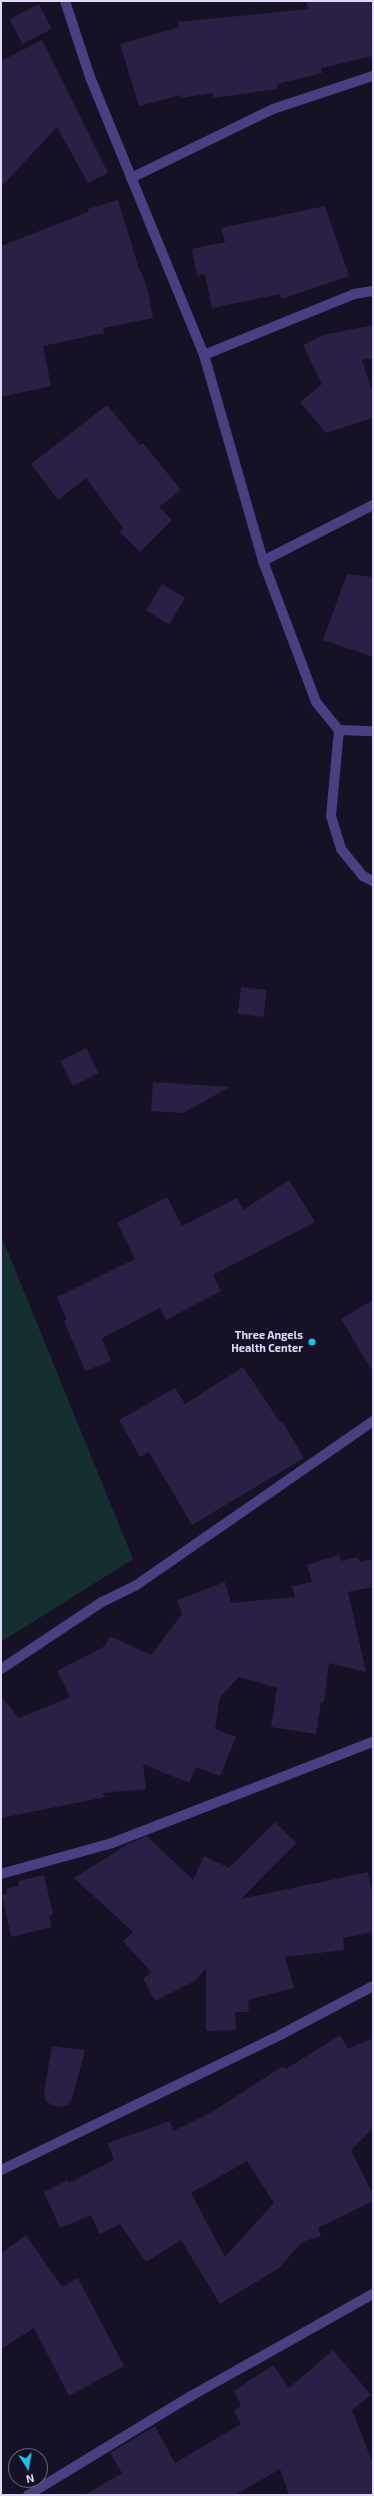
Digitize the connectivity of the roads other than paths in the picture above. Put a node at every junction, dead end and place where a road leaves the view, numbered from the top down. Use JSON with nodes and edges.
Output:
{"nodes":[{"id":1,"x":65,"y":1,"type":"edge"},
{"id":2,"x":373,"y":76,"type":"edge"},
{"id":3,"x":131,"y":178,"type":"junction"},
{"id":4,"x":373,"y":291,"type":"edge"},
{"id":5,"x":204,"y":355,"type":"junction"},
{"id":6,"x":373,"y":505,"type":"edge"},
{"id":7,"x":263,"y":561,"type":"junction"},
{"id":8,"x":339,"y":730,"type":"junction"},
{"id":9,"x":373,"y":731,"type":"edge"},
{"id":10,"x":373,"y":881,"type":"edge"},
{"id":11,"x":373,"y":1421,"type":"edge"},
{"id":12,"x":1,"y":1670,"type":"edge"},
{"id":13,"x":373,"y":1742,"type":"edge"},
{"id":14,"x":1,"y":1874,"type":"edge"},
{"id":15,"x":373,"y":1986,"type":"edge"},
{"id":16,"x":1,"y":2170,"type":"edge"},
{"id":17,"x":373,"y":2294,"type":"edge"},
{"id":18,"x":28,"y":2495,"type":"edge"}],
"edges":[{"from":1,"to":3,"type":"street"},
{"from":2,"to":3,"type":"street"},
{"from":3,"to":5,"type":"street"},
{"from":4,"to":5,"type":"street"},
{"from":5,"to":7,"type":"street"},
{"from":6,"to":7,"type":"street"},
{"from":7,"to":8,"type":"street"},
{"from":8,"to":9,"type":"street"},
{"from":8,"to":10,"type":"street"},
{"from":11,"to":12,"type":"street"},
{"from":13,"to":14,"type":"street"},
{"from":15,"to":16,"type":"street"},
{"from":17,"to":18,"type":"street"}]}
